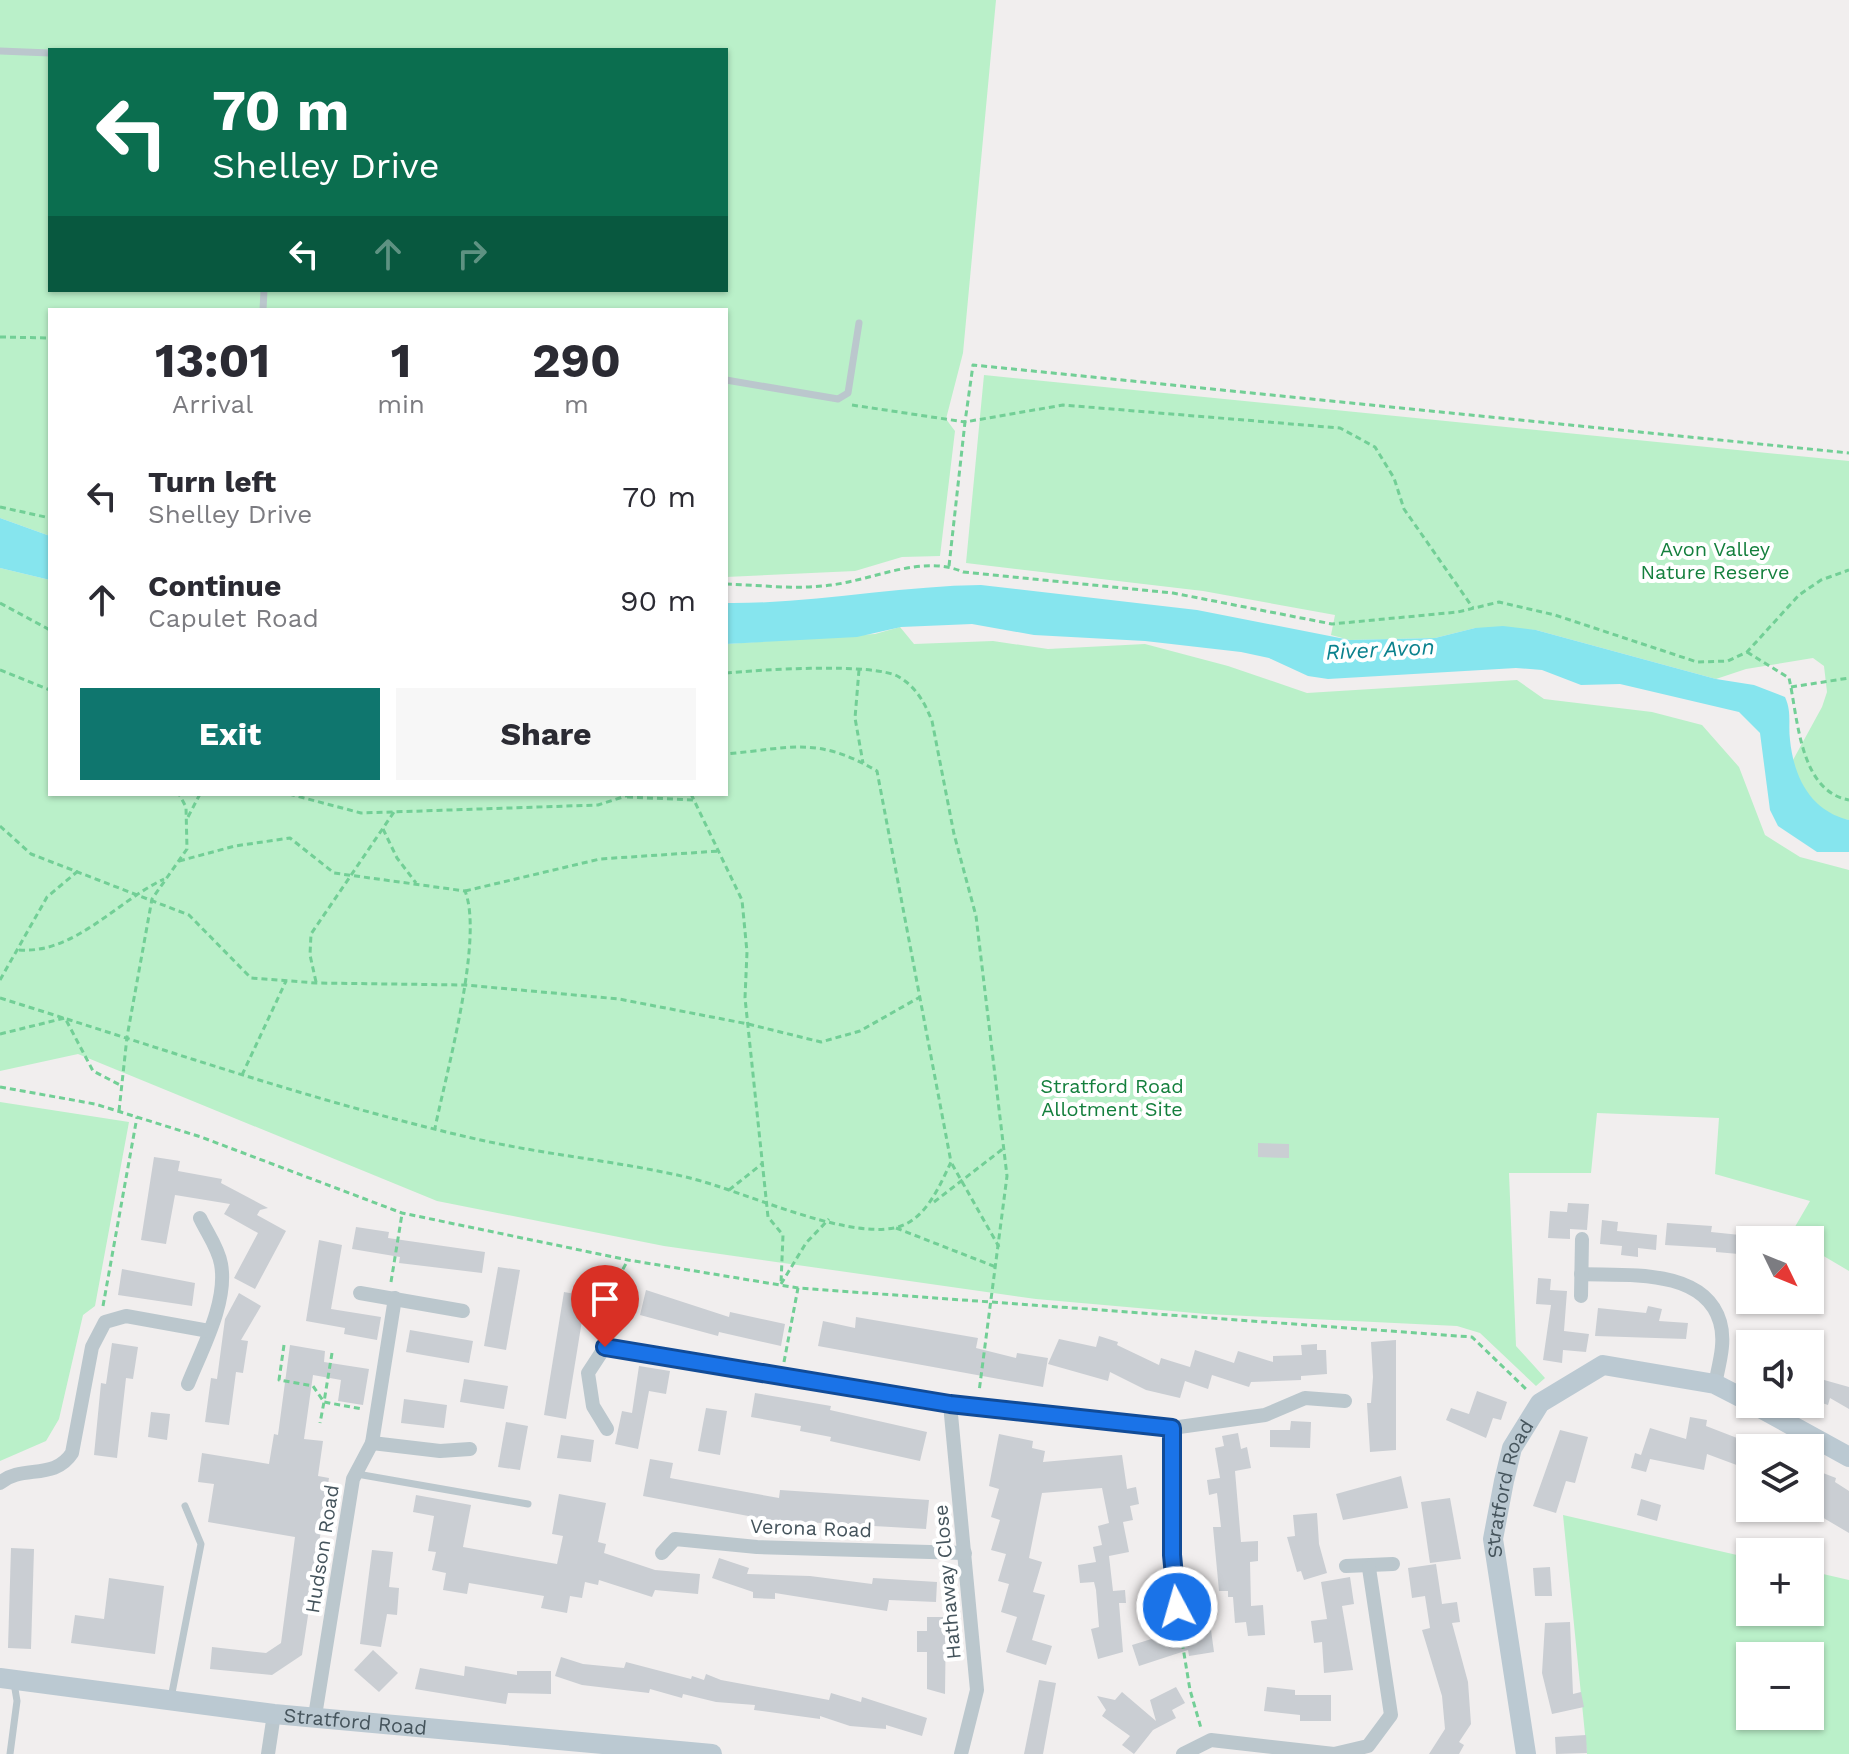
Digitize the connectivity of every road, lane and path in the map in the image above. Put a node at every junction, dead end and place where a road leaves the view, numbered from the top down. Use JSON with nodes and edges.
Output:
{"nodes":[{"id":1,"x":0,"y":51,"type":"edge"},
{"id":2,"x":48,"y":53,"type":"edge"},
{"id":3,"x":859,"y":323,"type":"dead end"},
{"id":4,"x":0,"y":337,"type":"edge"},
{"id":5,"x":48,"y":338,"type":"edge"},
{"id":6,"x":728,"y":380,"type":"edge"},
{"id":7,"x":852,"y":405,"type":"dead end"},
{"id":8,"x":965,"y":422,"type":"junction"},
{"id":9,"x":1849,"y":453,"type":"edge"},
{"id":10,"x":0,"y":507,"type":"edge"},
{"id":11,"x":48,"y":518,"type":"edge"},
{"id":12,"x":949,"y":566,"type":"junction"},
{"id":13,"x":1849,"y":570,"type":"edge"},
{"id":14,"x":728,"y":584,"type":"edge"},
{"id":15,"x":0,"y":603,"type":"edge"},
{"id":16,"x":1473,"y":608,"type":"junction"},
{"id":17,"x":48,"y":629,"type":"edge"},
{"id":18,"x":1747,"y":652,"type":"junction"},
{"id":19,"x":0,"y":670,"type":"edge"},
{"id":20,"x":859,"y":670,"type":"junction"},
{"id":21,"x":728,"y":673,"type":"edge"},
{"id":22,"x":1849,"y":678,"type":"edge"},
{"id":23,"x":1791,"y":687,"type":"junction"},
{"id":24,"x":48,"y":689,"type":"edge"},
{"id":25,"x":728,"y":754,"type":"edge"},
{"id":26,"x":863,"y":763,"type":"junction"},
{"id":27,"x":180,"y":796,"type":"edge"},
{"id":28,"x":199,"y":796,"type":"edge"},
{"id":29,"x":297,"y":796,"type":"edge"},
{"id":30,"x":692,"y":796,"type":"edge"},
{"id":31,"x":625,"y":797,"type":"joint"},
{"id":32,"x":695,"y":800,"type":"junction"},
{"id":33,"x":1849,"y":800,"type":"edge"},
{"id":34,"x":394,"y":812,"type":"junction"},
{"id":35,"x":186,"y":820,"type":"junction"},
{"id":36,"x":0,"y":826,"type":"edge"},
{"id":37,"x":383,"y":829,"type":"junction"},
{"id":38,"x":720,"y":851,"type":"junction"},
{"id":39,"x":179,"y":861,"type":"junction"},
{"id":40,"x":78,"y":871,"type":"junction"},
{"id":41,"x":353,"y":874,"type":"junction"},
{"id":42,"x":168,"y":877,"type":"junction"},
{"id":43,"x":417,"y":884,"type":"junction"},
{"id":44,"x":465,"y":891,"type":"junction"},
{"id":45,"x":135,"y":893,"type":"junction"},
{"id":46,"x":152,"y":899,"type":"junction"},
{"id":47,"x":19,"y":950,"type":"junction"},
{"id":48,"x":0,"y":980,"type":"edge"},
{"id":49,"x":286,"y":981,"type":"junction"},
{"id":50,"x":316,"y":983,"type":"junction"},
{"id":51,"x":465,"y":985,"type":"junction"},
{"id":52,"x":920,"y":997,"type":"junction"},
{"id":53,"x":0,"y":998,"type":"edge"},
{"id":54,"x":65,"y":1018,"type":"junction"},
{"id":55,"x":748,"y":1024,"type":"junction"},
{"id":56,"x":0,"y":1034,"type":"edge"},
{"id":57,"x":127,"y":1037,"type":"junction"},
{"id":58,"x":242,"y":1076,"type":"junction"},
{"id":59,"x":122,"y":1086,"type":"junction"},
{"id":60,"x":0,"y":1087,"type":"edge"},
{"id":61,"x":119,"y":1112,"type":"junction"},
{"id":62,"x":137,"y":1117,"type":"junction"},
{"id":63,"x":435,"y":1128,"type":"junction"},
{"id":64,"x":1004,"y":1148,"type":"junction"},
{"id":65,"x":764,"y":1162,"type":"junction"},
{"id":66,"x":951,"y":1162,"type":"junction"},
{"id":67,"x":960,"y":1181,"type":"junction"},
{"id":68,"x":729,"y":1190,"type":"junction"},
{"id":69,"x":933,"y":1203,"type":"junction"},
{"id":70,"x":768,"y":1204,"type":"junction"},
{"id":71,"x":402,"y":1213,"type":"junction"},
{"id":72,"x":200,"y":1218,"type":"dead end"},
{"id":73,"x":829,"y":1219,"type":"junction"},
{"id":74,"x":896,"y":1228,"type":"junction"},
{"id":75,"x":1582,"y":1239,"type":"dead end"},
{"id":76,"x":999,"y":1247,"type":"junction"},
{"id":77,"x":996,"y":1267,"type":"junction"},
{"id":78,"x":1581,"y":1274,"type":"junction"},
{"id":79,"x":781,"y":1285,"type":"junction"},
{"id":80,"x":798,"y":1288,"type":"junction"},
{"id":81,"x":611,"y":1290,"type":"dead end"},
{"id":82,"x":360,"y":1293,"type":"dead end"},
{"id":83,"x":1581,"y":1296,"type":"dead end"},
{"id":84,"x":391,"y":1298,"type":"junction"},
{"id":85,"x":990,"y":1302,"type":"junction"},
{"id":86,"x":463,"y":1311,"type":"dead end"},
{"id":87,"x":98,"y":1330,"type":"junction"},
{"id":88,"x":209,"y":1331,"type":"junction"},
{"id":89,"x":284,"y":1345,"type":"dead end"},
{"id":90,"x":605,"y":1347,"type":"junction"},
{"id":91,"x":332,"y":1353,"type":"dead end"},
{"id":92,"x":782,"y":1376,"type":"junction"},
{"id":93,"x":188,"y":1384,"type":"dead end"},
{"id":94,"x":1715,"y":1384,"type":"junction"},
{"id":95,"x":1736,"y":1395,"type":"edge"},
{"id":96,"x":1345,"y":1401,"type":"dead end"},
{"id":97,"x":324,"y":1402,"type":"junction"},
{"id":98,"x":1540,"y":1403,"type":"junction"},
{"id":99,"x":950,"y":1404,"type":"junction"},
{"id":100,"x":978,"y":1407,"type":"junction"},
{"id":101,"x":377,"y":1411,"type":"junction"},
{"id":102,"x":1778,"y":1418,"type":"edge"},
{"id":103,"x":320,"y":1423,"type":"dead end"},
{"id":104,"x":1172,"y":1428,"type":"junction"},
{"id":105,"x":607,"y":1429,"type":"dead end"},
{"id":106,"x":372,"y":1443,"type":"junction"},
{"id":107,"x":470,"y":1449,"type":"dead end"},
{"id":108,"x":1849,"y":1457,"type":"edge"},
{"id":109,"x":356,"y":1474,"type":"junction"},
{"id":110,"x":0,"y":1483,"type":"edge"},
{"id":111,"x":528,"y":1504,"type":"dead end"},
{"id":112,"x":185,"y":1506,"type":"dead end"},
{"id":113,"x":662,"y":1553,"type":"dead end"},
{"id":114,"x":965,"y":1553,"type":"junction"},
{"id":115,"x":1393,"y":1564,"type":"dead end"},
{"id":116,"x":1346,"y":1566,"type":"dead end"},
{"id":117,"x":1369,"y":1568,"type":"junction"},
{"id":118,"x":1177,"y":1607,"type":"joint"},
{"id":119,"x":7,"y":1679,"type":"edge"},
{"id":120,"x":171,"y":1700,"type":"junction"},
{"id":121,"x":274,"y":1714,"type":"junction"},
{"id":122,"x":315,"y":1716,"type":"junction"},
{"id":123,"x":1205,"y":1743,"type":"junction"},
{"id":124,"x":638,"y":1751,"type":"edge"},
{"id":125,"x":10,"y":1754,"type":"edge"},
{"id":126,"x":268,"y":1754,"type":"edge"},
{"id":127,"x":712,"y":1754,"type":"edge"},
{"id":128,"x":961,"y":1754,"type":"edge"},
{"id":129,"x":1183,"y":1754,"type":"edge"},
{"id":130,"x":1526,"y":1754,"type":"edge"}],
"edges":[{"from":1,"to":2,"type":"lane"},
{"from":3,"to":6,"type":"lane"},
{"from":4,"to":5,"type":"path"},
{"from":7,"to":8,"type":"path"},
{"from":8,"to":9,"type":"path"},
{"from":8,"to":12,"type":"path"},
{"from":8,"to":16,"type":"path"},
{"from":10,"to":11,"type":"path"},
{"from":12,"to":14,"type":"path"},
{"from":12,"to":16,"type":"path"},
{"from":13,"to":18,"type":"path"},
{"from":15,"to":17,"type":"path"},
{"from":16,"to":18,"type":"path"},
{"from":18,"to":23,"type":"path"},
{"from":19,"to":24,"type":"path"},
{"from":20,"to":21,"type":"path"},
{"from":20,"to":26,"type":"path"},
{"from":20,"to":64,"type":"path"},
{"from":22,"to":23,"type":"path"},
{"from":23,"to":33,"type":"path"},
{"from":25,"to":26,"type":"path"},
{"from":26,"to":52,"type":"path"},
{"from":27,"to":35,"type":"path"},
{"from":28,"to":35,"type":"path"},
{"from":29,"to":34,"type":"path"},
{"from":30,"to":32,"type":"path"},
{"from":31,"to":32,"type":"path"},
{"from":31,"to":34,"type":"path"},
{"from":32,"to":38,"type":"path"},
{"from":34,"to":37,"type":"path"},
{"from":35,"to":39,"type":"path"},
{"from":36,"to":40,"type":"path"},
{"from":37,"to":41,"type":"path"},
{"from":37,"to":43,"type":"path"},
{"from":38,"to":44,"type":"path"},
{"from":38,"to":55,"type":"path"},
{"from":39,"to":41,"type":"path"},
{"from":39,"to":42,"type":"path"},
{"from":40,"to":45,"type":"path"},
{"from":40,"to":47,"type":"path"},
{"from":41,"to":43,"type":"path"},
{"from":41,"to":50,"type":"path"},
{"from":42,"to":45,"type":"path"},
{"from":42,"to":46,"type":"path"},
{"from":43,"to":44,"type":"path"},
{"from":44,"to":51,"type":"path"},
{"from":45,"to":46,"type":"path"},
{"from":45,"to":47,"type":"path"},
{"from":46,"to":49,"type":"path"},
{"from":46,"to":57,"type":"path"},
{"from":47,"to":48,"type":"path"},
{"from":49,"to":50,"type":"path"},
{"from":49,"to":58,"type":"path"},
{"from":50,"to":51,"type":"path"},
{"from":51,"to":55,"type":"path"},
{"from":51,"to":63,"type":"path"},
{"from":52,"to":55,"type":"path"},
{"from":52,"to":66,"type":"path"},
{"from":53,"to":54,"type":"path"},
{"from":54,"to":56,"type":"path"},
{"from":54,"to":57,"type":"path"},
{"from":54,"to":59,"type":"path"},
{"from":55,"to":65,"type":"path"},
{"from":57,"to":58,"type":"path"},
{"from":57,"to":59,"type":"path"},
{"from":58,"to":63,"type":"path"},
{"from":59,"to":61,"type":"path"},
{"from":60,"to":61,"type":"path"},
{"from":61,"to":62,"type":"path"},
{"from":62,"to":71,"type":"path"},
{"from":62,"to":87,"type":"path"},
{"from":63,"to":68,"type":"path"},
{"from":64,"to":67,"type":"path"},
{"from":64,"to":76,"type":"path"},
{"from":65,"to":68,"type":"path"},
{"from":65,"to":70,"type":"path"},
{"from":66,"to":67,"type":"path"},
{"from":66,"to":69,"type":"path"},
{"from":67,"to":69,"type":"path"},
{"from":67,"to":76,"type":"path"},
{"from":68,"to":70,"type":"path"},
{"from":69,"to":74,"type":"path"},
{"from":70,"to":73,"type":"path"},
{"from":70,"to":79,"type":"path"},
{"from":71,"to":79,"type":"path"},
{"from":71,"to":84,"type":"path"},
{"from":72,"to":88,"type":"street"},
{"from":73,"to":74,"type":"path"},
{"from":73,"to":79,"type":"path"},
{"from":74,"to":77,"type":"path"},
{"from":75,"to":78,"type":"street"},
{"from":76,"to":77,"type":"path"},
{"from":77,"to":85,"type":"path"},
{"from":78,"to":83,"type":"street"},
{"from":78,"to":94,"type":"street"},
{"from":79,"to":80,"type":"path"},
{"from":80,"to":85,"type":"path"},
{"from":80,"to":92,"type":"path"},
{"from":81,"to":90,"type":"street"},
{"from":82,"to":84,"type":"street"},
{"from":84,"to":86,"type":"street"},
{"from":84,"to":101,"type":"street","name":"Hudson Road"},
{"from":85,"to":98,"type":"path"},
{"from":85,"to":100,"type":"path"},
{"from":87,"to":88,"type":"street"},
{"from":87,"to":110,"type":"street"},
{"from":88,"to":93,"type":"street"},
{"from":89,"to":97,"type":"path"},
{"from":90,"to":92,"type":"street"},
{"from":90,"to":105,"type":"street"},
{"from":91,"to":97,"type":"path"},
{"from":92,"to":99,"type":"street"},
{"from":94,"to":95,"type":"street","name":"Stratford Road"},
{"from":94,"to":98,"type":"street","name":"Stratford Road"},
{"from":96,"to":104,"type":"street"},
{"from":97,"to":101,"type":"path"},
{"from":97,"to":103,"type":"path"},
{"from":98,"to":130,"type":"street","name":"Stratford Road"},
{"from":99,"to":100,"type":"street"},
{"from":99,"to":114,"type":"street","name":"Hathaway Close"},
{"from":100,"to":104,"type":"street"},
{"from":101,"to":106,"type":"street","name":"Hudson Road"},
{"from":102,"to":108,"type":"street","name":"Stratford Road"},
{"from":104,"to":118,"type":"street"},
{"from":106,"to":107,"type":"street"},
{"from":106,"to":109,"type":"street","name":"Hudson Road"},
{"from":109,"to":111,"type":"lane"},
{"from":109,"to":122,"type":"street","name":"Hudson Road"},
{"from":112,"to":120,"type":"lane"},
{"from":113,"to":114,"type":"street","name":"Verona Road"},
{"from":114,"to":128,"type":"street","name":"Hathaway Close"},
{"from":115,"to":117,"type":"street"},
{"from":116,"to":117,"type":"street"},
{"from":117,"to":123,"type":"street"},
{"from":118,"to":123,"type":"path"},
{"from":119,"to":120,"type":"street","name":"Stratford Road"},
{"from":119,"to":125,"type":"lane"},
{"from":120,"to":121,"type":"street","name":"Stratford Road"},
{"from":121,"to":122,"type":"street","name":"Stratford Road"},
{"from":121,"to":126,"type":"street"},
{"from":122,"to":124,"type":"street","name":"Stratford Road"},
{"from":123,"to":129,"type":"street"},
{"from":124,"to":127,"type":"street","name":"Stratford Road"}]}
